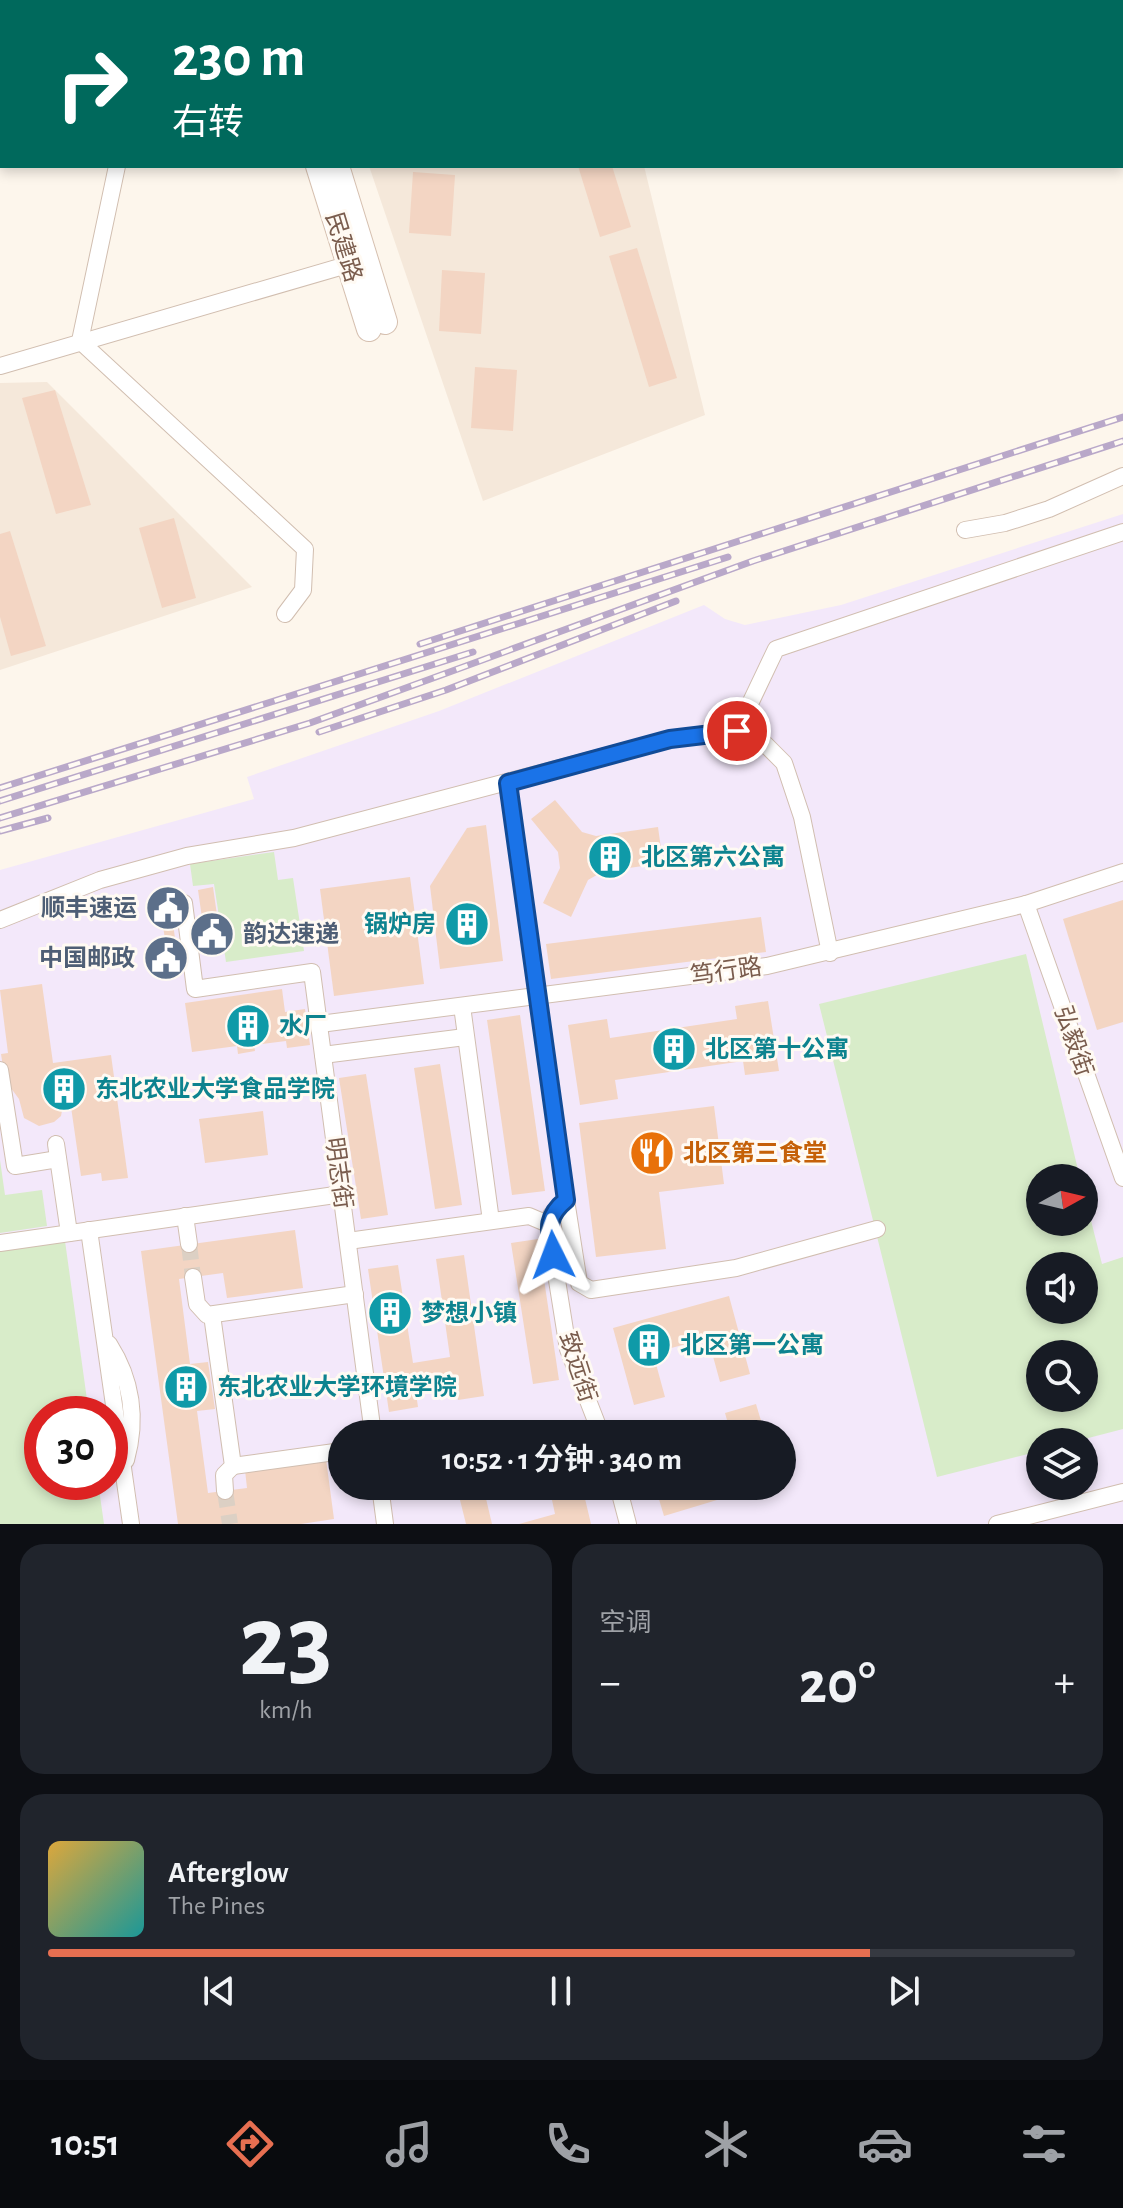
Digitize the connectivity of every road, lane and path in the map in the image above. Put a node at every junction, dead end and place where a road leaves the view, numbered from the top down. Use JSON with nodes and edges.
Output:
{"nodes":[{"id":1,"x":117,"y":168,"type":"edge"},
{"id":2,"x":319,"y":168,"type":"edge"},
{"id":3,"x":337,"y":168,"type":"edge"},
{"id":4,"x":357,"y":262,"type":"junction"},
{"id":5,"x":377,"y":326,"type":"dead end"},
{"id":6,"x":80,"y":341,"type":"junction"},
{"id":7,"x":0,"y":366,"type":"edge"},
{"id":8,"x":1123,"y":476,"type":"edge"},
{"id":9,"x":965,"y":530,"type":"dead end"},
{"id":10,"x":1123,"y":532,"type":"edge"},
{"id":11,"x":285,"y":614,"type":"dead end"},
{"id":12,"x":737,"y":731,"type":"junction"},
{"id":13,"x":508,"y":783,"type":"junction"},
{"id":14,"x":1123,"y":872,"type":"edge"},
{"id":15,"x":184,"y":903,"type":"dead end"},
{"id":16,"x":1026,"y":904,"type":"junction"},
{"id":17,"x":0,"y":920,"type":"edge"},
{"id":18,"x":830,"y":953,"type":"junction"},
{"id":19,"x":536,"y":998,"type":"junction"},
{"id":20,"x":462,"y":1006,"type":"junction"},
{"id":21,"x":320,"y":1024,"type":"junction"},
{"id":22,"x":465,"y":1037,"type":"junction"},
{"id":23,"x":323,"y":1055,"type":"junction"},
{"id":24,"x":0,"y":1070,"type":"edge"},
{"id":25,"x":4,"y":1125,"type":"edge"},
{"id":26,"x":1123,"y":1178,"type":"edge"},
{"id":27,"x":342,"y":1194,"type":"junction"},
{"id":28,"x":566,"y":1200,"type":"junction"},
{"id":29,"x":185,"y":1216,"type":"junction"},
{"id":30,"x":491,"y":1221,"type":"junction"},
{"id":31,"x":548,"y":1224,"type":"junction"},
{"id":32,"x":877,"y":1229,"type":"dead end"},
{"id":33,"x":89,"y":1230,"type":"junction"},
{"id":34,"x":69,"y":1233,"type":"junction"},
{"id":35,"x":348,"y":1241,"type":"junction"},
{"id":36,"x":0,"y":1243,"type":"edge"},
{"id":37,"x":189,"y":1244,"type":"tunnel mouth"},
{"id":38,"x":193,"y":1277,"type":"tunnel mouth"},
{"id":39,"x":355,"y":1294,"type":"junction"},
{"id":40,"x":212,"y":1315,"type":"junction"},
{"id":41,"x":371,"y":1420,"type":"edge"},
{"id":42,"x":593,"y":1420,"type":"edge"},
{"id":43,"x":328,"y":1453,"type":"edge"},
{"id":44,"x":233,"y":1466,"type":"junction"},
{"id":45,"x":225,"y":1491,"type":"tunnel mouth"},
{"id":46,"x":1123,"y":1492,"type":"edge"},
{"id":47,"x":382,"y":1500,"type":"edge"},
{"id":48,"x":622,"y":1500,"type":"edge"},
{"id":49,"x":131,"y":1524,"type":"edge"},
{"id":50,"x":385,"y":1524,"type":"edge"},
{"id":51,"x":628,"y":1524,"type":"edge"},
{"id":52,"x":997,"y":1524,"type":"edge"}],
"edges":[{"from":1,"to":6,"type":"street"},
{"from":2,"to":4,"type":"street","name":"民建路"},
{"from":3,"to":4,"type":"street","name":"民建路"},
{"from":4,"to":5,"type":"street","name":"民建路"},
{"from":4,"to":6,"type":"street"},
{"from":6,"to":7,"type":"street"},
{"from":6,"to":11,"type":"street"},
{"from":8,"to":9,"type":"street"},
{"from":10,"to":12,"type":"street"},
{"from":12,"to":13,"type":"street"},
{"from":12,"to":18,"type":"street"},
{"from":13,"to":17,"type":"street"},
{"from":13,"to":19,"type":"street"},
{"from":14,"to":16,"type":"street","name":"笃行路"},
{"from":15,"to":21,"type":"street","name":"明志街"},
{"from":16,"to":18,"type":"street","name":"笃行路"},
{"from":16,"to":26,"type":"street","name":"弘毅街"},
{"from":18,"to":19,"type":"street","name":"笃行路"},
{"from":19,"to":20,"type":"street","name":"笃行路"},
{"from":19,"to":28,"type":"street"},
{"from":20,"to":21,"type":"street","name":"笃行路"},
{"from":20,"to":22,"type":"street"},
{"from":21,"to":23,"type":"street","name":"明志街"},
{"from":22,"to":23,"type":"street"},
{"from":22,"to":30,"type":"street"},
{"from":23,"to":27,"type":"street","name":"明志街"},
{"from":24,"to":25,"type":"street"},
{"from":25,"to":34,"type":"street"},
{"from":27,"to":29,"type":"street"},
{"from":27,"to":35,"type":"street","name":"明志街"},
{"from":28,"to":31,"type":"street"},
{"from":28,"to":32,"type":"street"},
{"from":29,"to":33,"type":"street"},
{"from":29,"to":37,"type":"street"},
{"from":30,"to":31,"type":"street"},
{"from":30,"to":35,"type":"street"},
{"from":31,"to":42,"type":"street","name":"致远街"},
{"from":33,"to":34,"type":"street"},
{"from":33,"to":49,"type":"street"},
{"from":34,"to":36,"type":"street"},
{"from":35,"to":39,"type":"street","name":"明志街"},
{"from":38,"to":40,"type":"street"},
{"from":39,"to":40,"type":"street"},
{"from":39,"to":41,"type":"street","name":"明志街"},
{"from":40,"to":44,"type":"street"},
{"from":43,"to":44,"type":"street"},
{"from":44,"to":45,"type":"street"},
{"from":46,"to":52,"type":"street"},
{"from":47,"to":50,"type":"street"},
{"from":48,"to":51,"type":"street"}]}
